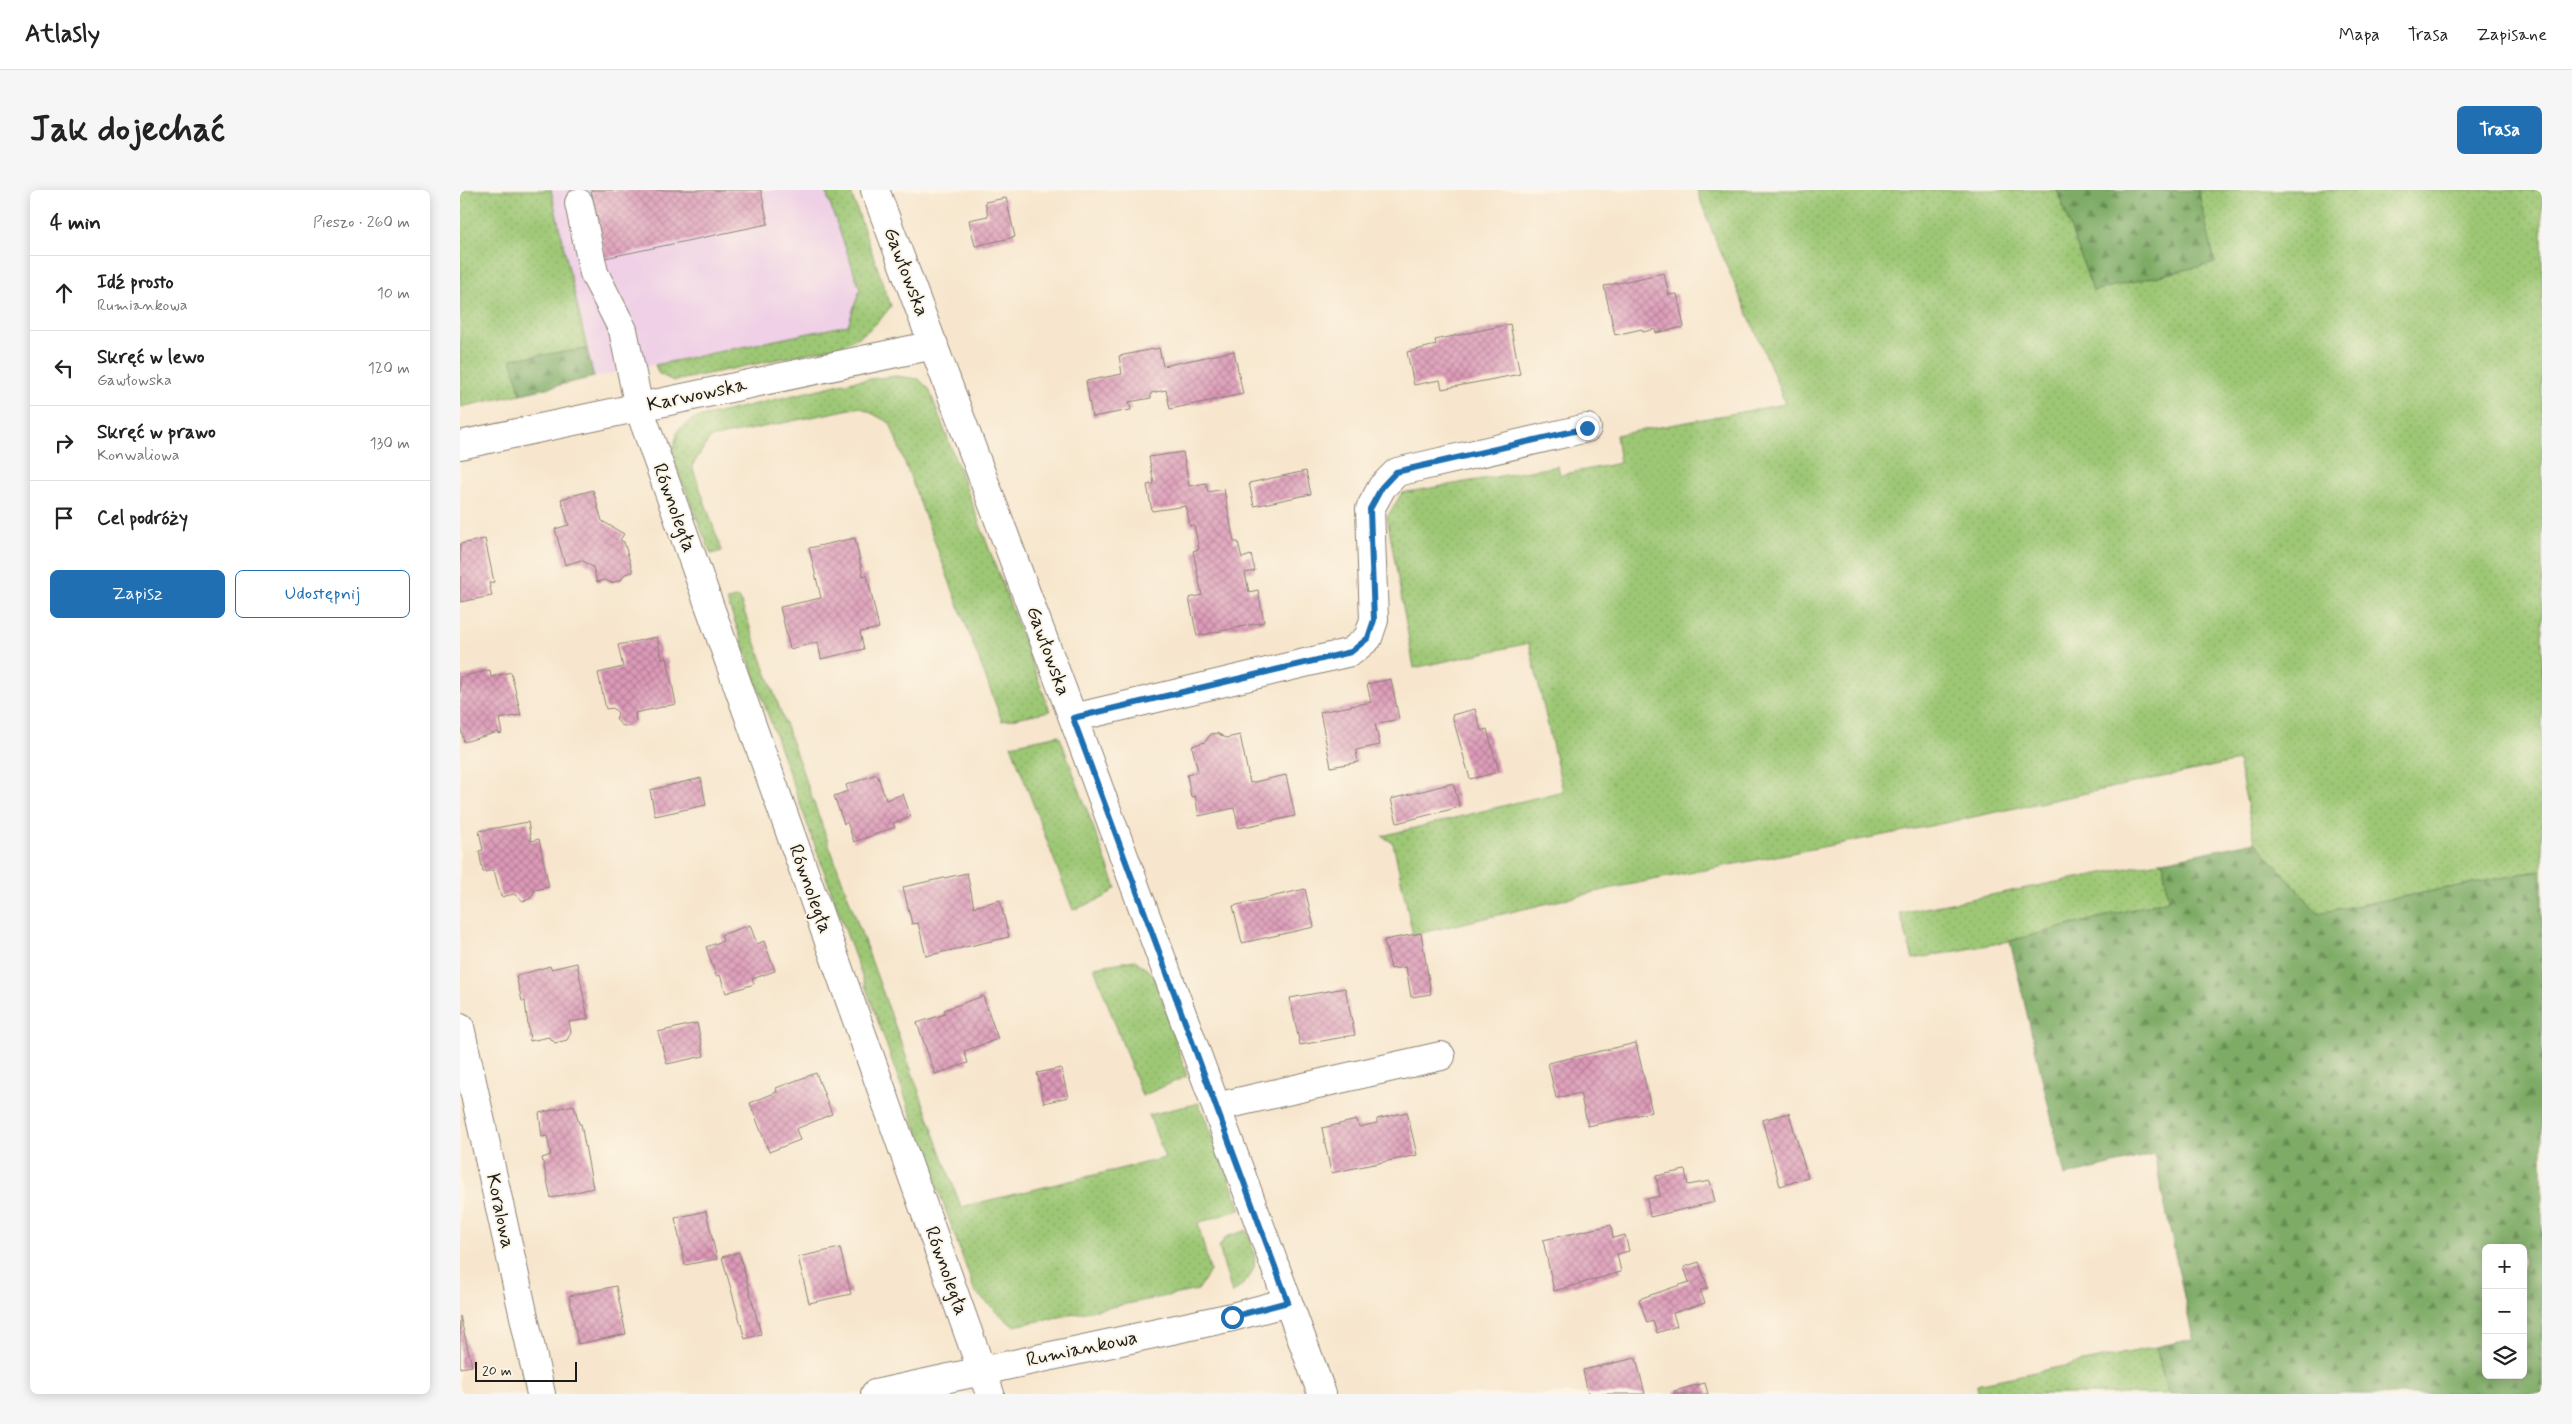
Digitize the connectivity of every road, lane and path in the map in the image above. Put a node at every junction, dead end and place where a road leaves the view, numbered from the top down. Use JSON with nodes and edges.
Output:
{"nodes":[{"id":1,"x":875,"y":190,"type":"edge"},
{"id":2,"x":579,"y":204,"type":"dead end"},
{"id":3,"x":934,"y":345,"type":"junction"},
{"id":4,"x":639,"y":408,"type":"junction"},
{"id":5,"x":1587,"y":428,"type":"dead end"},
{"id":6,"x":460,"y":445,"type":"edge"},
{"id":7,"x":1073,"y":718,"type":"junction"},
{"id":8,"x":460,"y":1027,"type":"edge"},
{"id":9,"x":1441,"y":1056,"type":"dead end"},
{"id":10,"x":1216,"y":1107,"type":"junction"},
{"id":11,"x":1288,"y":1302,"type":"junction"},
{"id":12,"x":986,"y":1382,"type":"edge"},
{"id":13,"x":541,"y":1394,"type":"edge"},
{"id":14,"x":875,"y":1394,"type":"edge"},
{"id":15,"x":1322,"y":1394,"type":"edge"}],
"edges":[{"from":1,"to":3,"type":"street","name":"Gawłowska"},
{"from":2,"to":4,"type":"street","name":"Równoległa"},
{"from":3,"to":4,"type":"street","name":"Karwowska"},
{"from":3,"to":7,"type":"street","name":"Gawłowska"},
{"from":4,"to":6,"type":"street","name":"Karwowska"},
{"from":4,"to":12,"type":"street","name":"Równoległa"},
{"from":5,"to":7,"type":"street"},
{"from":7,"to":10,"type":"street","name":"Gawłowska"},
{"from":8,"to":13,"type":"street","name":"Koralowa"},
{"from":9,"to":10,"type":"street"},
{"from":10,"to":11,"type":"street","name":"Gawłowska"},
{"from":11,"to":12,"type":"street","name":"Rumiankowa"},
{"from":11,"to":15,"type":"street","name":"Gawłowska"},
{"from":12,"to":14,"type":"street","name":"Rumiankowa"}]}
